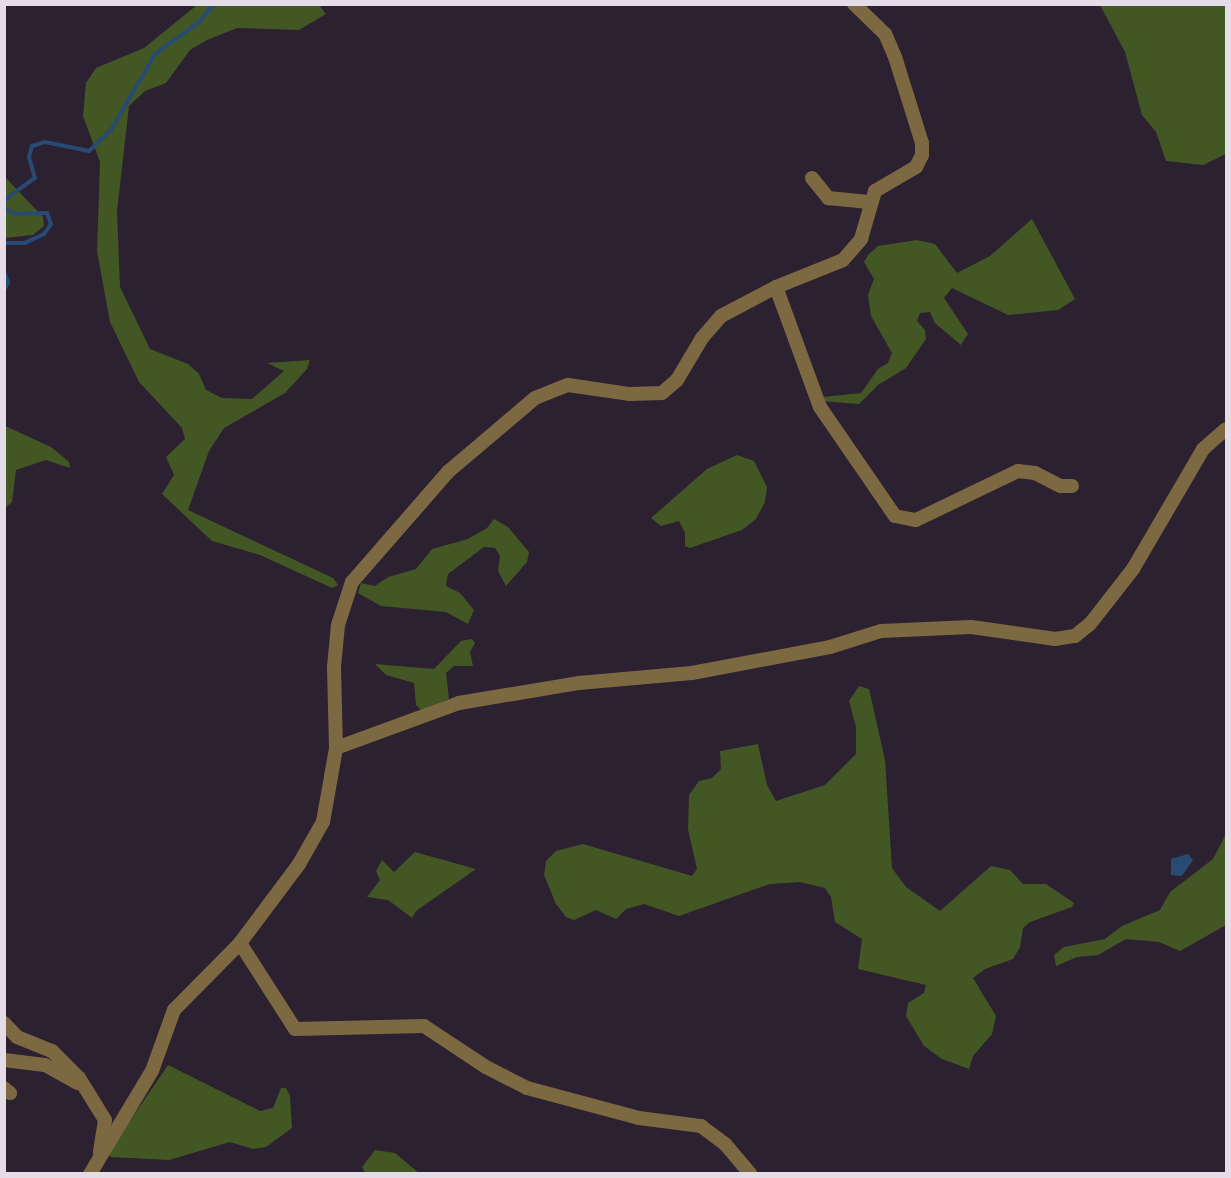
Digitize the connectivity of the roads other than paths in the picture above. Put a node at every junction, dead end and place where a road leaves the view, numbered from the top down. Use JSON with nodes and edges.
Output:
{"nodes":[{"id":1,"x":854,"y":4,"type":"edge"},
{"id":2,"x":812,"y":178,"type":"dead end"},
{"id":3,"x":869,"y":202,"type":"junction"},
{"id":4,"x":776,"y":287,"type":"junction"},
{"id":5,"x":1227,"y":429,"type":"edge"},
{"id":6,"x":1072,"y":486,"type":"dead end"},
{"id":7,"x":336,"y":748,"type":"junction"},
{"id":8,"x":240,"y":943,"type":"junction"},
{"id":9,"x":4,"y":1023,"type":"edge"},
{"id":10,"x":4,"y":1060,"type":"edge"},
{"id":11,"x":84,"y":1087,"type":"junction"},
{"id":12,"x":100,"y":1153,"type":"junction"},
{"id":13,"x":90,"y":1173,"type":"edge"},
{"id":14,"x":750,"y":1173,"type":"edge"}],
"edges":[{"from":1,"to":3,"type":"street"},
{"from":2,"to":3,"type":"street"},
{"from":3,"to":4,"type":"street"},
{"from":4,"to":6,"type":"street"},
{"from":4,"to":7,"type":"street"},
{"from":5,"to":7,"type":"street"},
{"from":7,"to":8,"type":"street"},
{"from":8,"to":12,"type":"street"},
{"from":8,"to":14,"type":"street"},
{"from":9,"to":11,"type":"street"},
{"from":10,"to":11,"type":"street"},
{"from":11,"to":12,"type":"street"},
{"from":12,"to":13,"type":"street"}]}
